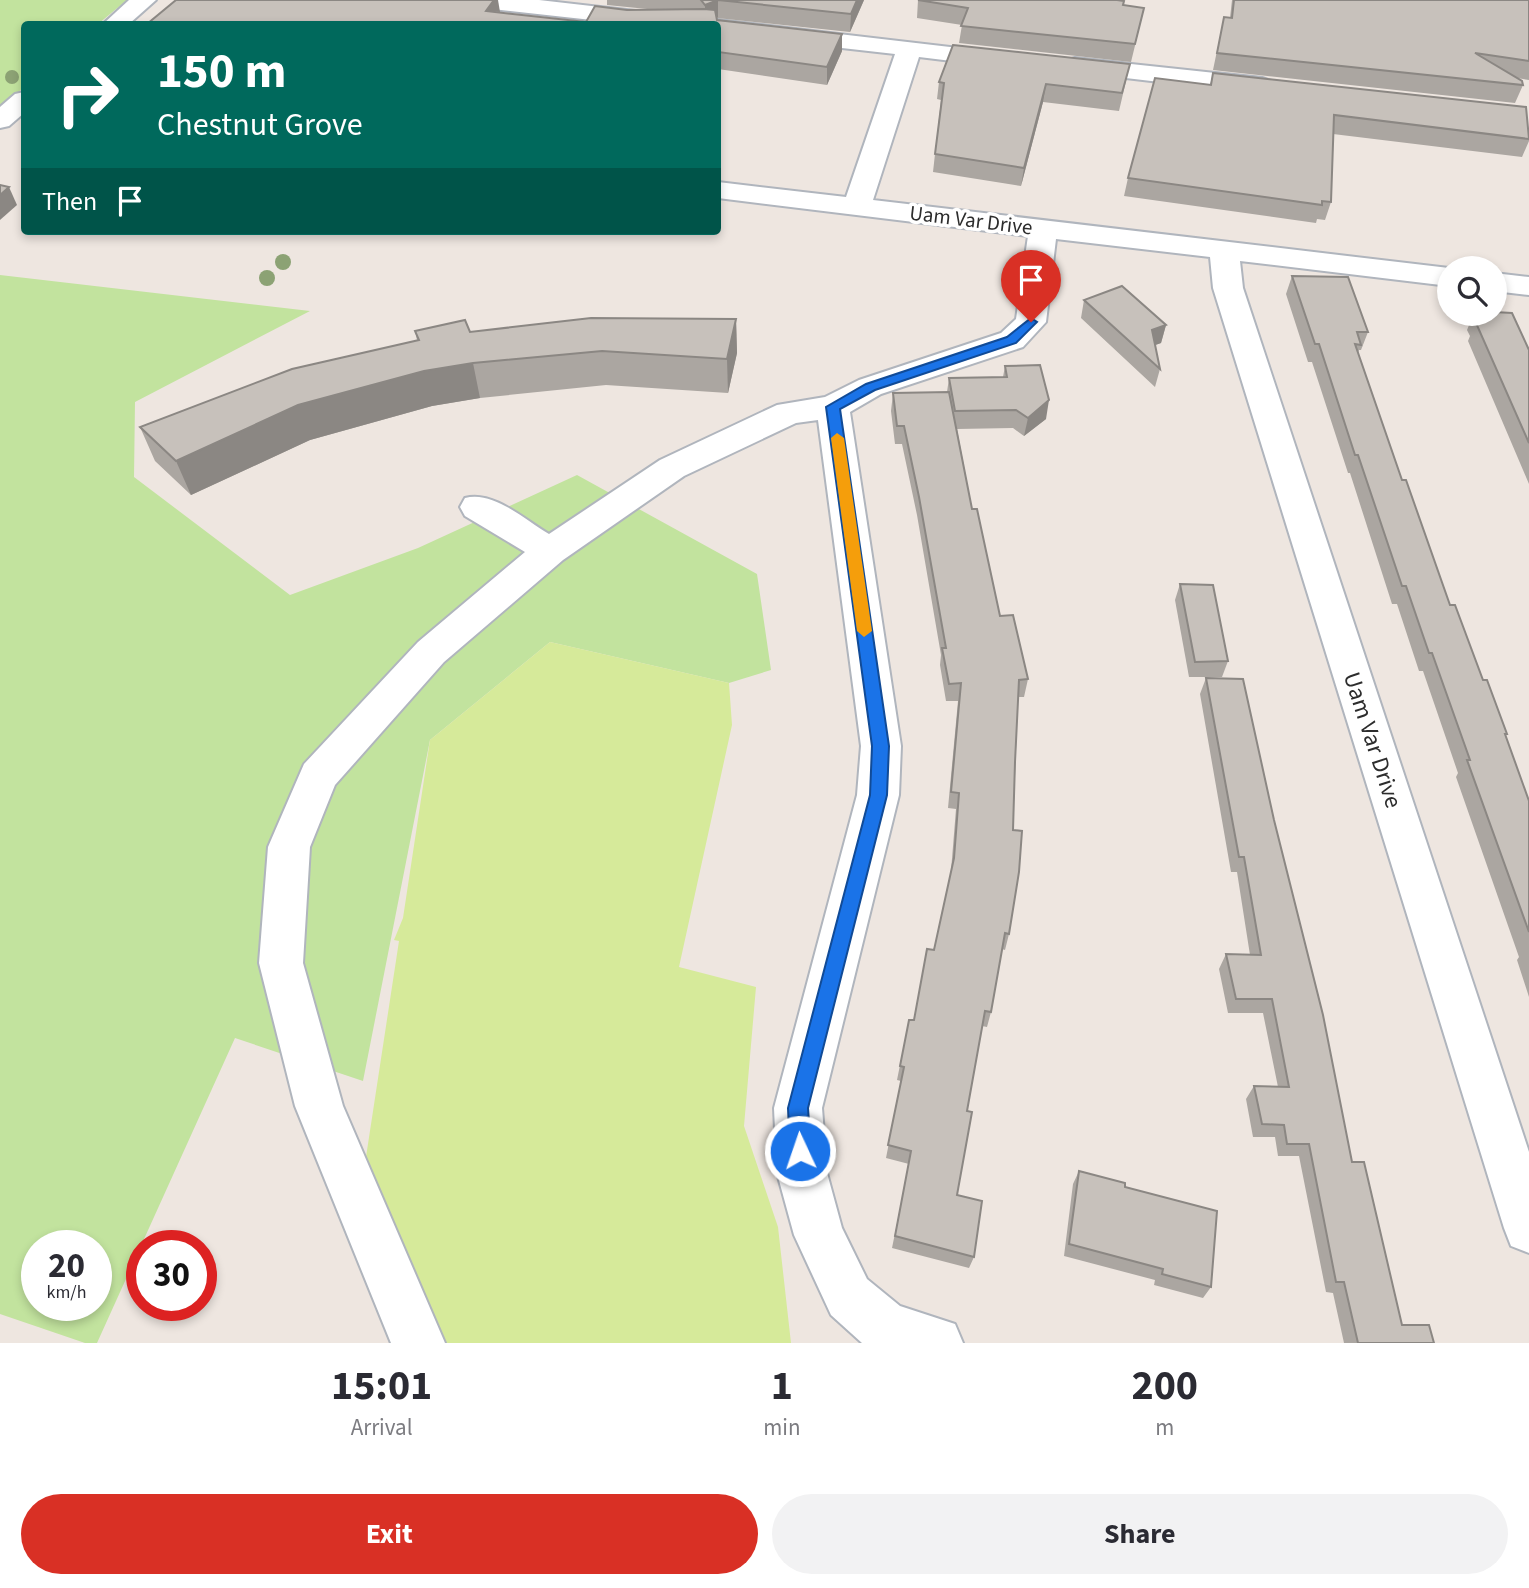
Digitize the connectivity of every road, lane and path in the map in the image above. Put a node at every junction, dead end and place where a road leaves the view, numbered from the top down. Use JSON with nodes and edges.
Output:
{"nodes":[{"id":1,"x":144,"y":0,"type":"edge"},
{"id":2,"x":474,"y":0,"type":"edge"},
{"id":3,"x":554,"y":4,"type":"edge"},
{"id":4,"x":119,"y":21,"type":"edge"},
{"id":5,"x":660,"y":21,"type":"edge"},
{"id":6,"x":721,"y":27,"type":"edge"},
{"id":7,"x":909,"y":49,"type":"junction"},
{"id":8,"x":1030,"y":62,"type":"edge"},
{"id":9,"x":1057,"y":65,"type":"edge"},
{"id":10,"x":1286,"y":89,"type":"edge"},
{"id":11,"x":21,"y":104,"type":"edge"},
{"id":12,"x":0,"y":120,"type":"edge"},
{"id":13,"x":721,"y":190,"type":"edge"},
{"id":14,"x":857,"y":207,"type":"junction"},
{"id":15,"x":1043,"y":229,"type":"junction"},
{"id":16,"x":1224,"y":250,"type":"junction"},
{"id":17,"x":1437,"y":276,"type":"edge"},
{"id":18,"x":1507,"y":283,"type":"edge"},
{"id":19,"x":1529,"y":286,"type":"edge"},
{"id":20,"x":833,"y":407,"type":"junction"},
{"id":21,"x":477,"y":507,"type":"dead end"},
{"id":22,"x":551,"y":551,"type":"junction"},
{"id":23,"x":1529,"y":1228,"type":"edge"},
{"id":24,"x":418,"y":1343,"type":"edge"},
{"id":25,"x":936,"y":1343,"type":"edge"}],
"edges":[{"from":1,"to":4,"type":"street"},
{"from":2,"to":3,"type":"street"},
{"from":3,"to":5,"type":"street"},
{"from":6,"to":7,"type":"street"},
{"from":7,"to":8,"type":"street"},
{"from":7,"to":14,"type":"street"},
{"from":9,"to":10,"type":"street"},
{"from":11,"to":12,"type":"street"},
{"from":13,"to":14,"type":"street","name":"Uam Var Drive"},
{"from":14,"to":15,"type":"street","name":"Uam Var Drive"},
{"from":15,"to":16,"type":"street","name":"Uam Var Drive"},
{"from":15,"to":20,"type":"street"},
{"from":16,"to":17,"type":"street","name":"Uam Var Drive"},
{"from":16,"to":23,"type":"street","name":"Uam Var Drive"},
{"from":18,"to":19,"type":"street"},
{"from":20,"to":22,"type":"street"},
{"from":20,"to":25,"type":"street"},
{"from":21,"to":22,"type":"street"},
{"from":22,"to":24,"type":"street"}]}
